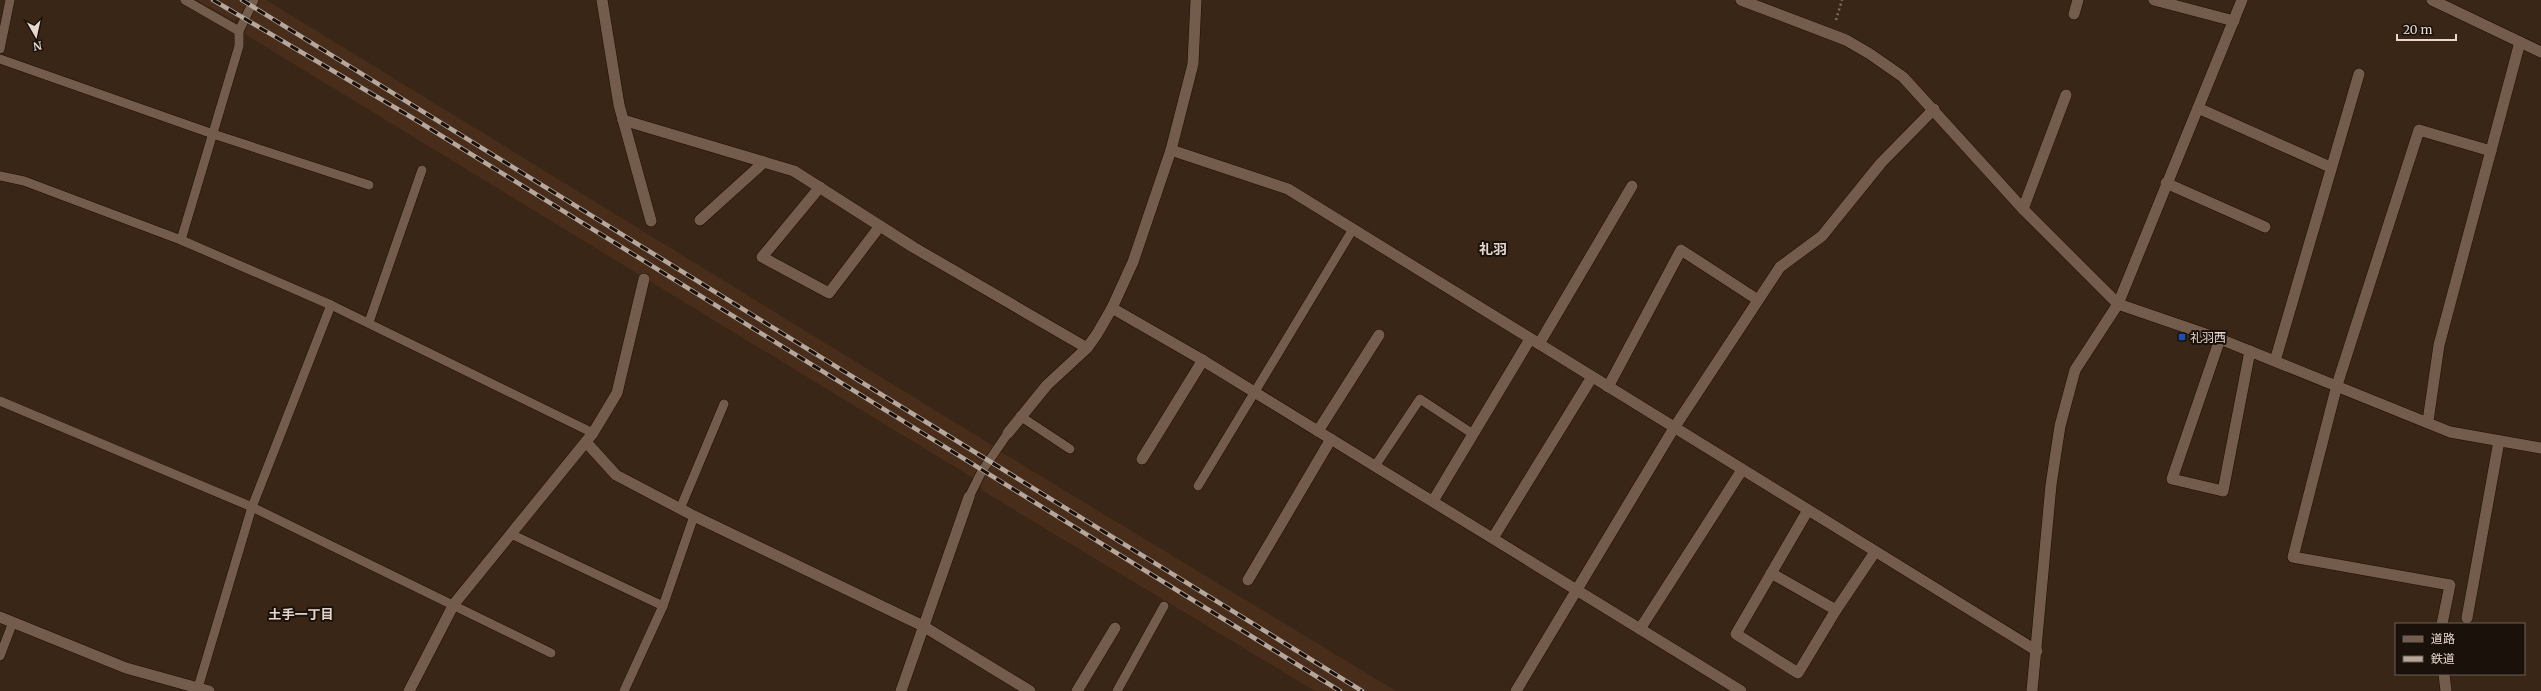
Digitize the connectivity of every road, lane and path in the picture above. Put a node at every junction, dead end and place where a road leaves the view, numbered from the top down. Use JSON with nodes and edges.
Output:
{"nodes":[{"id":1,"x":10,"y":0,"type":"edge"},
{"id":2,"x":185,"y":0,"type":"edge"},
{"id":3,"x":254,"y":0,"type":"edge"},
{"id":4,"x":602,"y":0,"type":"edge"},
{"id":5,"x":1196,"y":0,"type":"edge"},
{"id":6,"x":1741,"y":0,"type":"edge"},
{"id":7,"x":1842,"y":0,"type":"edge"},
{"id":8,"x":2078,"y":0,"type":"edge"},
{"id":9,"x":2154,"y":0,"type":"edge"},
{"id":10,"x":2242,"y":0,"type":"edge"},
{"id":11,"x":2432,"y":0,"type":"edge"},
{"id":12,"x":2074,"y":14,"type":"dead end"},
{"id":13,"x":2234,"y":21,"type":"junction"},
{"id":14,"x":239,"y":30,"type":"junction"},
{"id":15,"x":1832,"y":34,"type":"junction"},
{"id":16,"x":2520,"y":42,"type":"junction"},
{"id":17,"x":0,"y":49,"type":"edge"},
{"id":18,"x":2541,"y":52,"type":"edge"},
{"id":19,"x":0,"y":59,"type":"edge"},
{"id":20,"x":2359,"y":74,"type":"dead end"},
{"id":21,"x":2066,"y":95,"type":"dead end"},
{"id":22,"x":2198,"y":108,"type":"junction"},
{"id":23,"x":1934,"y":109,"type":"junction"},
{"id":24,"x":623,"y":120,"type":"junction"},
{"id":25,"x":213,"y":134,"type":"junction"},
{"id":26,"x":1171,"y":150,"type":"junction"},
{"id":27,"x":2491,"y":151,"type":"junction"},
{"id":28,"x":764,"y":162,"type":"junction"},
{"id":29,"x":2330,"y":167,"type":"junction"},
{"id":30,"x":422,"y":170,"type":"dead end"},
{"id":31,"x":0,"y":176,"type":"edge"},
{"id":32,"x":2166,"y":183,"type":"junction"},
{"id":33,"x":369,"y":185,"type":"dead end"},
{"id":34,"x":1632,"y":186,"type":"dead end"},
{"id":35,"x":820,"y":187,"type":"junction"},
{"id":36,"x":2023,"y":209,"type":"junction"},
{"id":37,"x":700,"y":220,"type":"dead end"},
{"id":38,"x":651,"y":221,"type":"dead end"},
{"id":39,"x":880,"y":226,"type":"junction"},
{"id":40,"x":2265,"y":227,"type":"dead end"},
{"id":41,"x":1353,"y":229,"type":"junction"},
{"id":42,"x":181,"y":240,"type":"junction"},
{"id":43,"x":644,"y":279,"type":"dead end"},
{"id":44,"x":1758,"y":300,"type":"junction"},
{"id":45,"x":2118,"y":304,"type":"junction"},
{"id":46,"x":332,"y":305,"type":"junction"},
{"id":47,"x":1112,"y":308,"type":"junction"},
{"id":48,"x":368,"y":322,"type":"junction"},
{"id":49,"x":1379,"y":335,"type":"dead end"},
{"id":50,"x":2220,"y":339,"type":"junction"},
{"id":51,"x":1534,"y":341,"type":"junction"},
{"id":52,"x":1086,"y":348,"type":"junction"},
{"id":53,"x":2250,"y":351,"type":"junction"},
{"id":54,"x":1203,"y":360,"type":"junction"},
{"id":55,"x":2275,"y":361,"type":"junction"},
{"id":56,"x":1592,"y":377,"type":"junction"},
{"id":57,"x":2337,"y":385,"type":"junction"},
{"id":58,"x":1608,"y":388,"type":"junction"},
{"id":59,"x":1255,"y":392,"type":"junction"},
{"id":60,"x":0,"y":401,"type":"edge"},
{"id":61,"x":724,"y":404,"type":"dead end"},
{"id":62,"x":1020,"y":416,"type":"junction"},
{"id":63,"x":2428,"y":421,"type":"junction"},
{"id":64,"x":1674,"y":428,"type":"junction"},
{"id":65,"x":1318,"y":431,"type":"junction"},
{"id":66,"x":1008,"y":433,"type":"joint"},
{"id":67,"x":1473,"y":434,"type":"junction"},
{"id":68,"x":590,"y":437,"type":"junction"},
{"id":69,"x":1331,"y":439,"type":"junction"},
{"id":70,"x":2499,"y":441,"type":"junction"},
{"id":71,"x":2541,"y":448,"type":"edge"},
{"id":72,"x":1070,"y":449,"type":"dead end"},
{"id":73,"x":1142,"y":459,"type":"dead end"},
{"id":74,"x":1375,"y":466,"type":"junction"},
{"id":75,"x":1742,"y":470,"type":"junction"},
{"id":76,"x":1198,"y":486,"type":"dead end"},
{"id":77,"x":969,"y":497,"type":"joint"},
{"id":78,"x":1433,"y":501,"type":"junction"},
{"id":79,"x":252,"y":507,"type":"junction"},
{"id":80,"x":680,"y":509,"type":"junction"},
{"id":81,"x":1808,"y":510,"type":"junction"},
{"id":82,"x":694,"y":516,"type":"junction"},
{"id":83,"x":511,"y":534,"type":"junction"},
{"id":84,"x":1493,"y":538,"type":"junction"},
{"id":85,"x":1875,"y":552,"type":"junction"},
{"id":86,"x":1771,"y":573,"type":"junction"},
{"id":87,"x":1248,"y":580,"type":"dead end"},
{"id":88,"x":1577,"y":590,"type":"junction"},
{"id":89,"x":454,"y":604,"type":"junction"},
{"id":90,"x":662,"y":606,"type":"junction"},
{"id":91,"x":1164,"y":606,"type":"dead end"},
{"id":92,"x":1836,"y":610,"type":"junction"},
{"id":93,"x":0,"y":617,"type":"edge"},
{"id":94,"x":2467,"y":618,"type":"dead end"},
{"id":95,"x":13,"y":622,"type":"junction"},
{"id":96,"x":2442,"y":623,"type":"edge"},
{"id":97,"x":923,"y":626,"type":"junction"},
{"id":98,"x":1115,"y":628,"type":"dead end"},
{"id":99,"x":1640,"y":629,"type":"junction"},
{"id":100,"x":2038,"y":651,"type":"junction"},
{"id":101,"x":551,"y":653,"type":"dead end"},
{"id":102,"x":0,"y":656,"type":"edge"},
{"id":103,"x":2444,"y":675,"type":"edge"},
{"id":104,"x":197,"y":689,"type":"edge"},
{"id":105,"x":209,"y":691,"type":"edge"},
{"id":106,"x":408,"y":691,"type":"edge"},
{"id":107,"x":624,"y":691,"type":"edge"},
{"id":108,"x":900,"y":691,"type":"edge"},
{"id":109,"x":1030,"y":691,"type":"edge"},
{"id":110,"x":1077,"y":691,"type":"edge"},
{"id":111,"x":1118,"y":691,"type":"edge"},
{"id":112,"x":1516,"y":691,"type":"edge"},
{"id":113,"x":1741,"y":691,"type":"edge"},
{"id":114,"x":2032,"y":691,"type":"edge"},
{"id":115,"x":2446,"y":691,"type":"edge"}],
"edges":[{"from":1,"to":17,"type":"lane"},
{"from":2,"to":14,"type":"lane"},
{"from":3,"to":14,"type":"lane"},
{"from":4,"to":24,"type":"street"},
{"from":5,"to":26,"type":"street"},
{"from":6,"to":15,"type":"street"},
{"from":7,"to":15,"type":"path"},
{"from":8,"to":12,"type":"street"},
{"from":9,"to":13,"type":"street"},
{"from":10,"to":13,"type":"street"},
{"from":11,"to":16,"type":"street"},
{"from":13,"to":22,"type":"street"},
{"from":14,"to":25,"type":"lane"},
{"from":15,"to":23,"type":"street"},
{"from":16,"to":18,"type":"street"},
{"from":16,"to":27,"type":"street"},
{"from":19,"to":25,"type":"lane"},
{"from":20,"to":29,"type":"street"},
{"from":21,"to":36,"type":"street"},
{"from":22,"to":29,"type":"street"},
{"from":22,"to":32,"type":"street"},
{"from":23,"to":36,"type":"street"},
{"from":23,"to":44,"type":"street"},
{"from":24,"to":28,"type":"street"},
{"from":24,"to":38,"type":"street"},
{"from":25,"to":33,"type":"lane"},
{"from":25,"to":42,"type":"lane"},
{"from":26,"to":41,"type":"street"},
{"from":26,"to":47,"type":"street"},
{"from":27,"to":57,"type":"street"},
{"from":27,"to":63,"type":"street"},
{"from":28,"to":35,"type":"street"},
{"from":28,"to":37,"type":"street"},
{"from":29,"to":55,"type":"street"},
{"from":30,"to":48,"type":"lane"},
{"from":31,"to":42,"type":"lane"},
{"from":32,"to":40,"type":"street"},
{"from":32,"to":45,"type":"street"},
{"from":34,"to":51,"type":"street"},
{"from":35,"to":39,"type":"street"},
{"from":35,"to":39,"type":"street"},
{"from":36,"to":45,"type":"street"},
{"from":39,"to":52,"type":"street"},
{"from":41,"to":51,"type":"street"},
{"from":41,"to":59,"type":"lane"},
{"from":42,"to":46,"type":"lane"},
{"from":43,"to":68,"type":"street"},
{"from":44,"to":58,"type":"street"},
{"from":44,"to":64,"type":"street"},
{"from":45,"to":50,"type":"street"},
{"from":45,"to":100,"type":"street"},
{"from":46,"to":48,"type":"lane"},
{"from":46,"to":79,"type":"lane"},
{"from":47,"to":52,"type":"street"},
{"from":47,"to":54,"type":"street"},
{"from":48,"to":68,"type":"lane"},
{"from":49,"to":65,"type":"street"},
{"from":50,"to":53,"type":"street"},
{"from":50,"to":53,"type":"street"},
{"from":51,"to":56,"type":"street"},
{"from":51,"to":67,"type":"street"},
{"from":52,"to":62,"type":"street"},
{"from":53,"to":55,"type":"street"},
{"from":54,"to":59,"type":"street"},
{"from":54,"to":73,"type":"street"},
{"from":55,"to":57,"type":"street"},
{"from":56,"to":58,"type":"street"},
{"from":56,"to":84,"type":"street"},
{"from":57,"to":63,"type":"street"},
{"from":57,"to":96,"type":"street"},
{"from":58,"to":64,"type":"street"},
{"from":59,"to":65,"type":"street"},
{"from":59,"to":76,"type":"lane"},
{"from":60,"to":79,"type":"lane"},
{"from":61,"to":80,"type":"lane"},
{"from":62,"to":66,"type":"street"},
{"from":62,"to":72,"type":"lane"},
{"from":63,"to":70,"type":"street"},
{"from":64,"to":75,"type":"street"},
{"from":64,"to":88,"type":"street"},
{"from":65,"to":69,"type":"street"},
{"from":66,"to":77,"type":"lane"},
{"from":67,"to":74,"type":"lane"},
{"from":67,"to":78,"type":"street"},
{"from":68,"to":80,"type":"street"},
{"from":68,"to":83,"type":"street"},
{"from":69,"to":74,"type":"street"},
{"from":69,"to":87,"type":"street"},
{"from":70,"to":71,"type":"street"},
{"from":70,"to":94,"type":"street"},
{"from":74,"to":78,"type":"street"},
{"from":75,"to":81,"type":"street"},
{"from":75,"to":99,"type":"street"},
{"from":77,"to":97,"type":"street"},
{"from":78,"to":84,"type":"street"},
{"from":79,"to":89,"type":"lane"},
{"from":79,"to":104,"type":"lane"},
{"from":80,"to":82,"type":"street"},
{"from":81,"to":85,"type":"street"},
{"from":81,"to":86,"type":"street"},
{"from":82,"to":90,"type":"lane"},
{"from":82,"to":97,"type":"street"},
{"from":83,"to":89,"type":"street"},
{"from":83,"to":90,"type":"lane"},
{"from":84,"to":88,"type":"street"},
{"from":85,"to":92,"type":"street"},
{"from":85,"to":100,"type":"street"},
{"from":86,"to":92,"type":"street"},
{"from":86,"to":92,"type":"street"},
{"from":88,"to":99,"type":"street"},
{"from":88,"to":112,"type":"street"},
{"from":89,"to":101,"type":"lane"},
{"from":89,"to":106,"type":"street"},
{"from":90,"to":107,"type":"lane"},
{"from":91,"to":111,"type":"lane"},
{"from":93,"to":95,"type":"street"},
{"from":95,"to":102,"type":"lane"},
{"from":95,"to":104,"type":"street"},
{"from":97,"to":108,"type":"street"},
{"from":97,"to":109,"type":"street"},
{"from":98,"to":110,"type":"street"},
{"from":99,"to":113,"type":"street"},
{"from":100,"to":114,"type":"street"},
{"from":103,"to":115,"type":"street"},
{"from":104,"to":105,"type":"street"}]}
